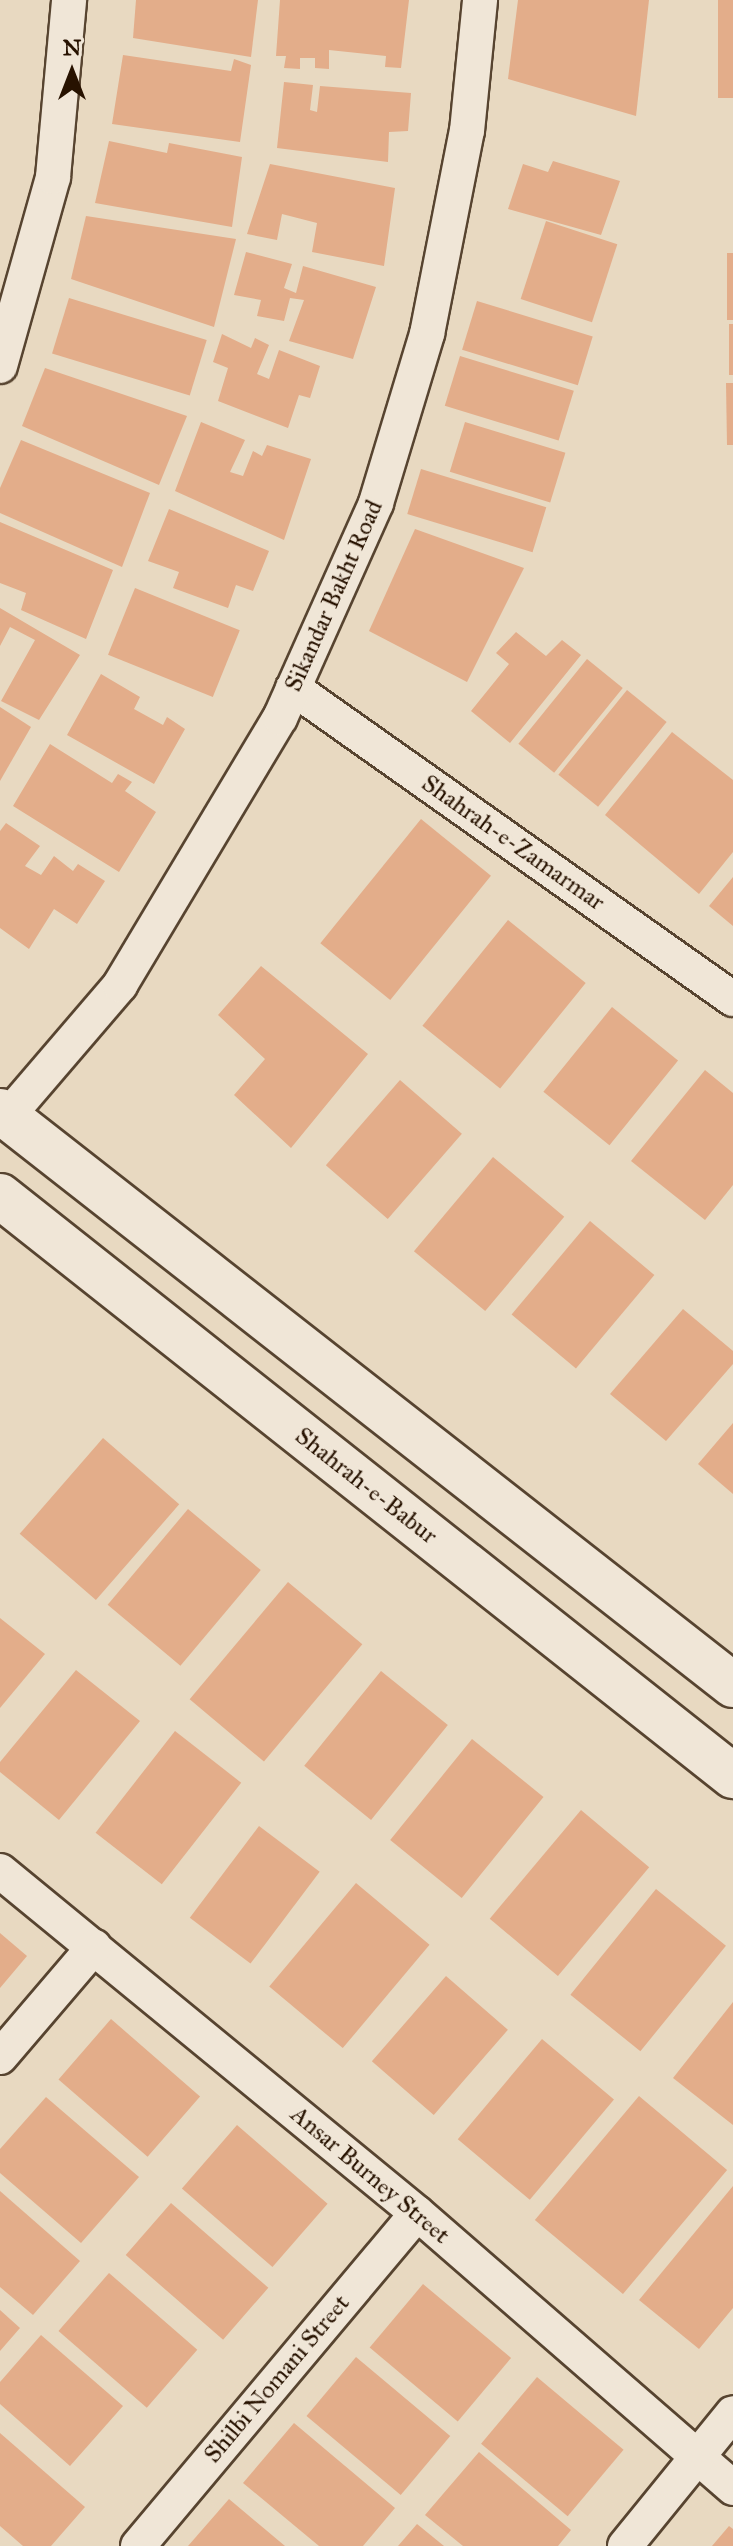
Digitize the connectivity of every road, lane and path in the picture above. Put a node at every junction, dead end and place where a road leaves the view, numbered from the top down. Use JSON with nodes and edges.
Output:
{"nodes":[{"id":1,"x":69,"y":0,"type":"edge"},
{"id":2,"x":480,"y":0,"type":"edge"},
{"id":3,"x":0,"y":366,"type":"edge"},
{"id":4,"x":293,"y":688,"type":"junction"},
{"id":5,"x":733,"y":999,"type":"edge"},
{"id":6,"x":3,"y":1114,"type":"edge"},
{"id":7,"x":0,"y":1196,"type":"edge"},
{"id":8,"x":733,"y":1685,"type":"edge"},
{"id":9,"x":733,"y":1776,"type":"edge"},
{"id":10,"x":0,"y":1871,"type":"edge"},
{"id":11,"x":94,"y":1947,"type":"junction"},
{"id":12,"x":0,"y":2057,"type":"edge"},
{"id":13,"x":417,"y":2213,"type":"junction"},
{"id":14,"x":733,"y":2413,"type":"edge"},
{"id":15,"x":696,"y":2455,"type":"junction"},
{"id":16,"x":733,"y":2488,"type":"edge"},
{"id":17,"x":138,"y":2546,"type":"edge"},
{"id":18,"x":625,"y":2546,"type":"edge"}],
"edges":[{"from":1,"to":3,"type":"street"},
{"from":2,"to":4,"type":"street","name":"Sikandar Bakht Road"},
{"from":4,"to":5,"type":"street","name":"Shahrah-e-Zamarmar"},
{"from":4,"to":6,"type":"street","name":"Sikandar Bakht Road"},
{"from":6,"to":8,"type":"main road"},
{"from":7,"to":9,"type":"main road","name":"Shahrah-e-Babur"},
{"from":10,"to":11,"type":"street","name":"Ansar Burney Street"},
{"from":11,"to":12,"type":"street"},
{"from":11,"to":13,"type":"street","name":"Ansar Burney Street"},
{"from":13,"to":15,"type":"street","name":"Ansar Burney Street"},
{"from":13,"to":17,"type":"street","name":"Shilbi Nomani Street"},
{"from":14,"to":15,"type":"street"},
{"from":15,"to":16,"type":"street","name":"Ansar Burney Street"},
{"from":15,"to":18,"type":"street"}]}
